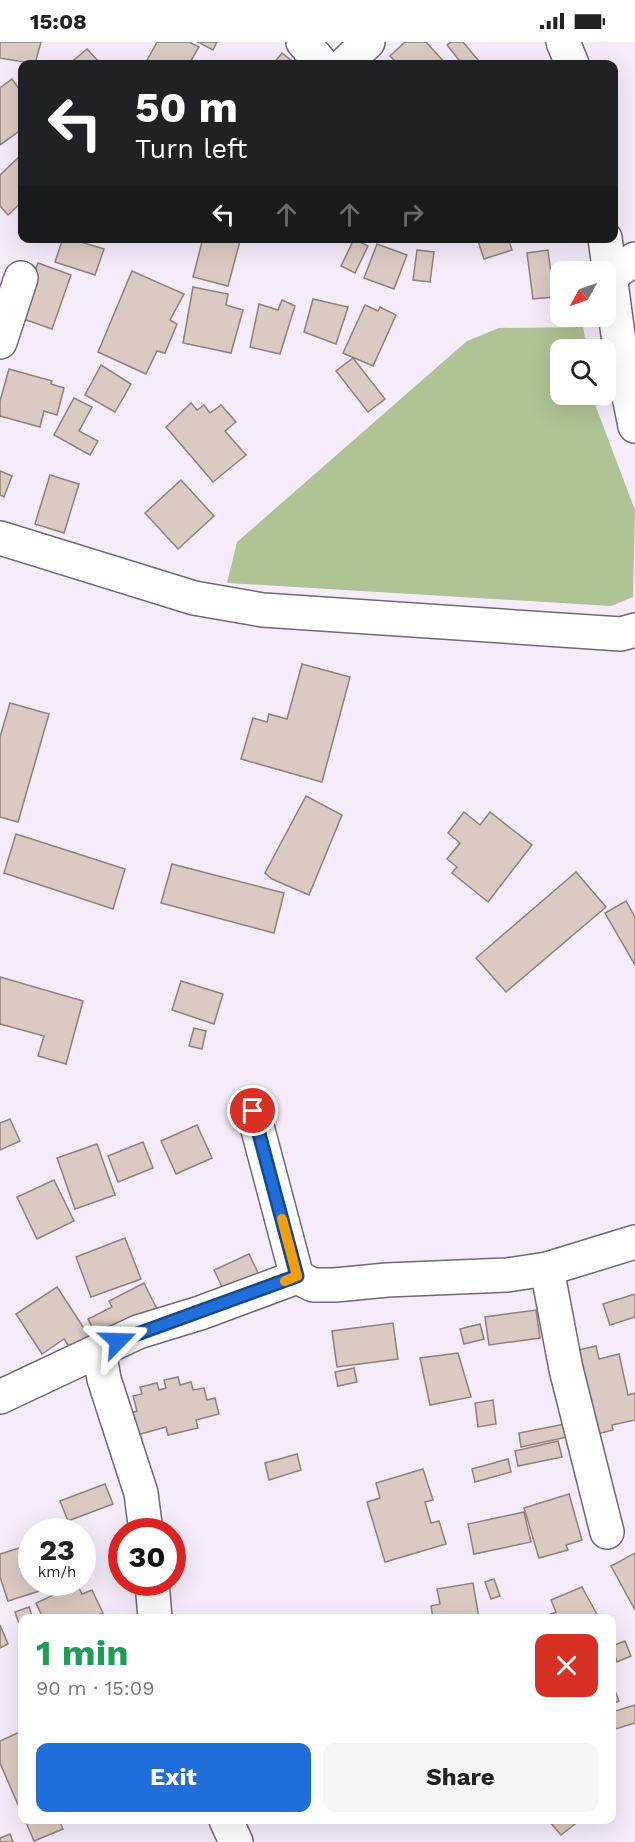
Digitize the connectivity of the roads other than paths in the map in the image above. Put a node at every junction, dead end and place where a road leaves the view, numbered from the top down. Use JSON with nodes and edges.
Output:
{"nodes":[{"id":1,"x":303,"y":42,"type":"edge"},
{"id":2,"x":368,"y":42,"type":"edge"},
{"id":3,"x":563,"y":42,"type":"edge"},
{"id":4,"x":319,"y":60,"type":"edge"},
{"id":5,"x":349,"y":60,"type":"edge"},
{"id":6,"x":570,"y":60,"type":"edge"},
{"id":7,"x":608,"y":243,"type":"edge"},
{"id":8,"x":622,"y":267,"type":"edge"},
{"id":9,"x":21,"y":278,"type":"dead end"},
{"id":10,"x":0,"y":342,"type":"edge"},
{"id":11,"x":635,"y":426,"type":"edge"},
{"id":12,"x":0,"y":537,"type":"edge"},
{"id":13,"x":635,"y":630,"type":"edge"},
{"id":14,"x":253,"y":1111,"type":"dead end"},
{"id":15,"x":635,"y":1242,"type":"edge"},
{"id":16,"x":547,"y":1269,"type":"junction"},
{"id":17,"x":297,"y":1276,"type":"junction"},
{"id":18,"x":99,"y":1350,"type":"junction"},
{"id":19,"x":0,"y":1397,"type":"edge"},
{"id":20,"x":144,"y":1518,"type":"edge"},
{"id":21,"x":607,"y":1532,"type":"dead end"},
{"id":22,"x":153,"y":1596,"type":"edge"},
{"id":23,"x":155,"y":1614,"type":"edge"},
{"id":24,"x":228,"y":1824,"type":"edge"},
{"id":25,"x":236,"y":1842,"type":"edge"}],
"edges":[{"from":1,"to":4,"type":"street"},
{"from":2,"to":5,"type":"street"},
{"from":3,"to":6,"type":"street"},
{"from":7,"to":8,"type":"street"},
{"from":8,"to":11,"type":"street"},
{"from":9,"to":10,"type":"street"},
{"from":12,"to":13,"type":"street"},
{"from":14,"to":17,"type":"street"},
{"from":15,"to":16,"type":"street"},
{"from":16,"to":17,"type":"street"},
{"from":16,"to":21,"type":"street"},
{"from":17,"to":18,"type":"street"},
{"from":18,"to":19,"type":"street"},
{"from":18,"to":20,"type":"street"},
{"from":22,"to":23,"type":"street"},
{"from":24,"to":25,"type":"street"}]}
